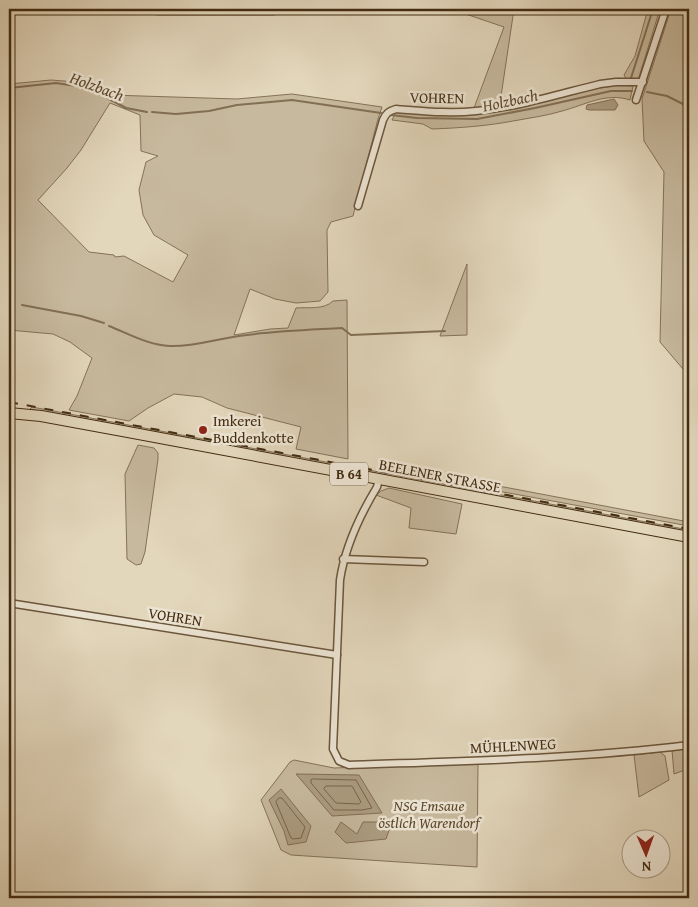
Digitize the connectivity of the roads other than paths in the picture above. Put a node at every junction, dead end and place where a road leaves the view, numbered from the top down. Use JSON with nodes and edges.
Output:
{"nodes":[{"id":1,"x":666,"y":9,"type":"edge"},
{"id":2,"x":643,"y":82,"type":"junction"},
{"id":3,"x":636,"y":100,"type":"dead end"},
{"id":4,"x":358,"y":206,"type":"dead end"},
{"id":5,"x":9,"y":412,"type":"edge"},
{"id":6,"x":379,"y":479,"type":"junction"},
{"id":7,"x":689,"y":537,"type":"edge"},
{"id":8,"x":343,"y":559,"type":"junction"},
{"id":9,"x":424,"y":562,"type":"dead end"},
{"id":10,"x":9,"y":603,"type":"edge"},
{"id":11,"x":337,"y":655,"type":"junction"},
{"id":12,"x":689,"y":745,"type":"edge"}],
"edges":[{"from":1,"to":2,"type":"street"},
{"from":2,"to":3,"type":"street"},
{"from":2,"to":4,"type":"street","name":"VOHREN"},
{"from":5,"to":6,"type":"main road","name":"BEELENER STRASSE","number":"B 64"},
{"from":6,"to":7,"type":"main road","name":"BEELENER STRASSE","number":"B 64"},
{"from":6,"to":8,"type":"street"},
{"from":8,"to":9,"type":"street"},
{"from":8,"to":11,"type":"street"},
{"from":10,"to":11,"type":"street","name":"VOHREN"},
{"from":11,"to":12,"type":"street","name":"MÜHLENWEG"}]}
